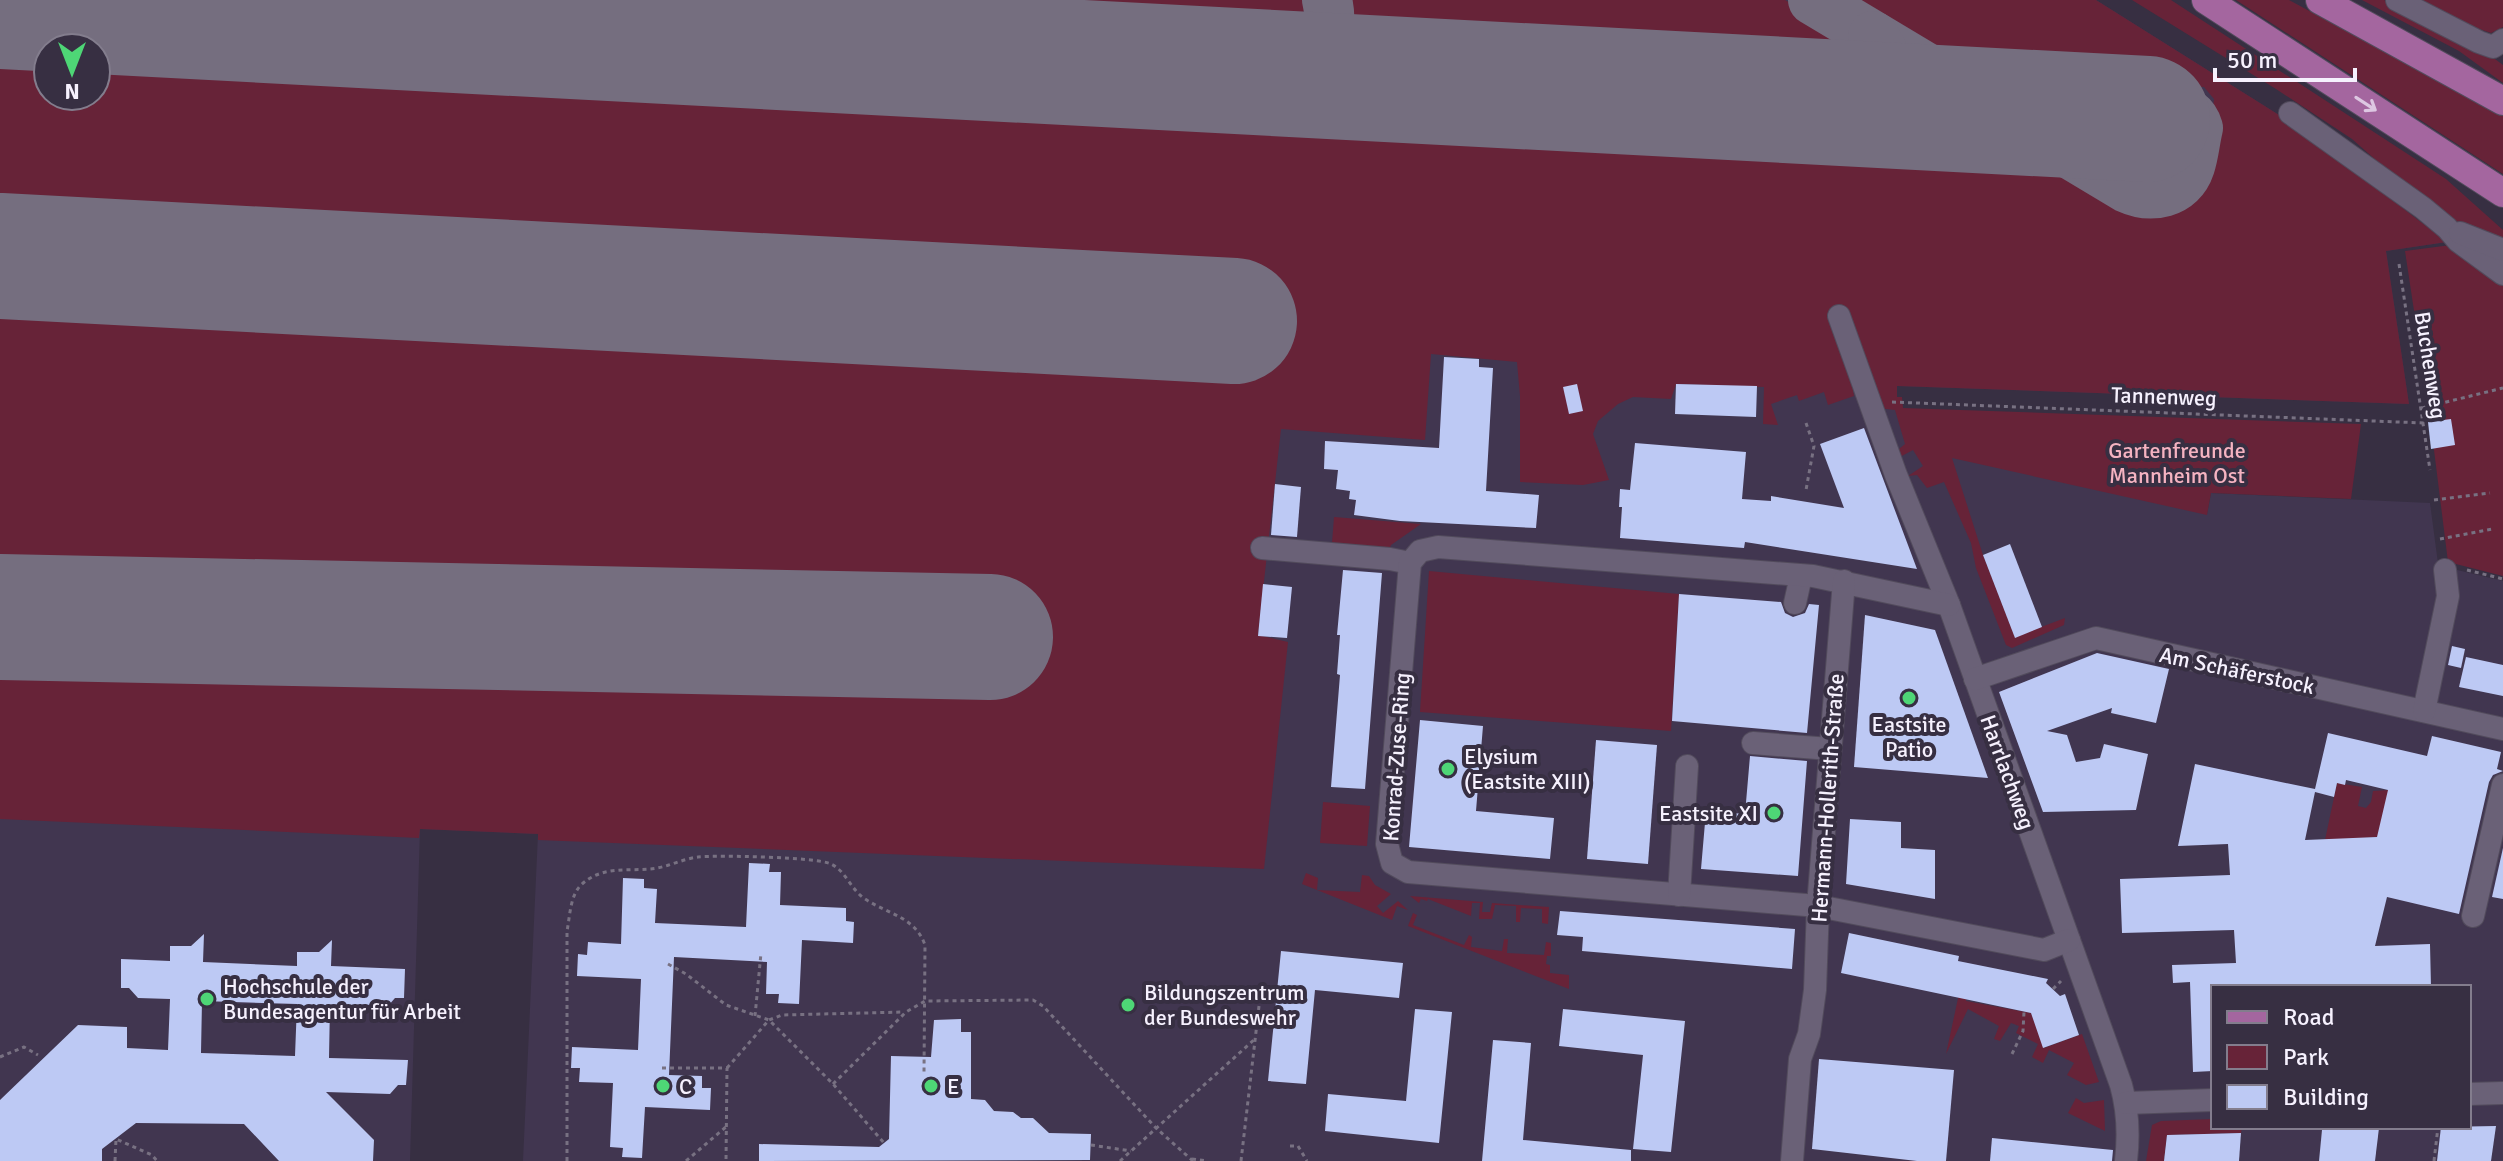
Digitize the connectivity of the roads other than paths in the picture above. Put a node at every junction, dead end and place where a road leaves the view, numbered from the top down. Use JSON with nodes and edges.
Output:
{"nodes":[{"id":1,"x":2206,"y":0,"type":"edge"},
{"id":2,"x":2320,"y":0,"type":"edge"},
{"id":3,"x":2397,"y":0,"type":"edge"},
{"id":4,"x":2503,"y":40,"type":"edge"},
{"id":5,"x":2503,"y":101,"type":"edge"},
{"id":6,"x":2290,"y":113,"type":"dead end"},
{"id":7,"x":2493,"y":187,"type":"edge"},
{"id":8,"x":2503,"y":209,"type":"edge"},
{"id":9,"x":2447,"y":228,"type":"junction"},
{"id":10,"x":2503,"y":250,"type":"edge"},
{"id":11,"x":2503,"y":274,"type":"edge"},
{"id":12,"x":1839,"y":316,"type":"dead end"},
{"id":13,"x":1262,"y":548,"type":"dead end"},
{"id":14,"x":1410,"y":563,"type":"junction"},
{"id":15,"x":2452,"y":569,"type":"road end"},
{"id":16,"x":1801,"y":576,"type":"junction"},
{"id":17,"x":1844,"y":581,"type":"junction"},
{"id":18,"x":1795,"y":603,"type":"dead end"},
{"id":19,"x":1949,"y":605,"type":"junction"},
{"id":20,"x":1975,"y":679,"type":"junction"},
{"id":21,"x":2424,"y":711,"type":"junction"},
{"id":22,"x":2503,"y":729,"type":"edge"},
{"id":23,"x":1753,"y":743,"type":"dead end"},
{"id":24,"x":1830,"y":749,"type":"junction"},
{"id":25,"x":1687,"y":766,"type":"dead end"},
{"id":26,"x":2503,"y":785,"type":"edge"},
{"id":27,"x":1679,"y":895,"type":"junction"},
{"id":28,"x":1818,"y":906,"type":"junction"},
{"id":29,"x":2473,"y":916,"type":"dead end"},
{"id":30,"x":2069,"y":940,"type":"junction"},
{"id":31,"x":2503,"y":1093,"type":"edge"},
{"id":32,"x":2471,"y":1094,"type":"edge"},
{"id":33,"x":2211,"y":1100,"type":"edge"},
{"id":34,"x":2126,"y":1103,"type":"junction"},
{"id":35,"x":1792,"y":1161,"type":"edge"},
{"id":36,"x":2126,"y":1161,"type":"edge"}],
"edges":[{"from":1,"to":7,"type":"main road","one_way":true},
{"from":2,"to":5,"type":"main road"},
{"from":3,"to":4,"type":"street"},
{"from":6,"to":9,"type":"street"},
{"from":7,"to":8,"type":"main road"},
{"from":9,"to":10,"type":"street"},
{"from":9,"to":11,"type":"street"},
{"from":12,"to":19,"type":"street","name":"Harrlachweg"},
{"from":13,"to":14,"type":"street"},
{"from":14,"to":16,"type":"street"},
{"from":14,"to":27,"type":"street","name":"Konrad-Zuse-Ring"},
{"from":15,"to":21,"type":"street"},
{"from":16,"to":17,"type":"street"},
{"from":16,"to":18,"type":"street"},
{"from":17,"to":19,"type":"street"},
{"from":17,"to":24,"type":"street","name":"Hermann-Hollerith-Straße"},
{"from":19,"to":20,"type":"street","name":"Harrlachweg"},
{"from":20,"to":21,"type":"street","name":"Am Schäferstock"},
{"from":20,"to":30,"type":"street","name":"Harrlachweg"},
{"from":21,"to":22,"type":"street","name":"Am Schäferstock"},
{"from":23,"to":24,"type":"street"},
{"from":24,"to":28,"type":"street","name":"Hermann-Hollerith-Straße"},
{"from":25,"to":27,"type":"street"},
{"from":26,"to":29,"type":"street"},
{"from":27,"to":28,"type":"street","name":"Konrad-Zuse-Ring"},
{"from":28,"to":30,"type":"street","name":"Konrad-Zuse-Ring"},
{"from":28,"to":35,"type":"street","name":"Hermann-Hollerith-Straße"},
{"from":30,"to":34,"type":"street","name":"Harrlachweg"},
{"from":31,"to":32,"type":"street"},
{"from":33,"to":34,"type":"street"},
{"from":34,"to":36,"type":"street","name":"Harrlachweg"}]}
